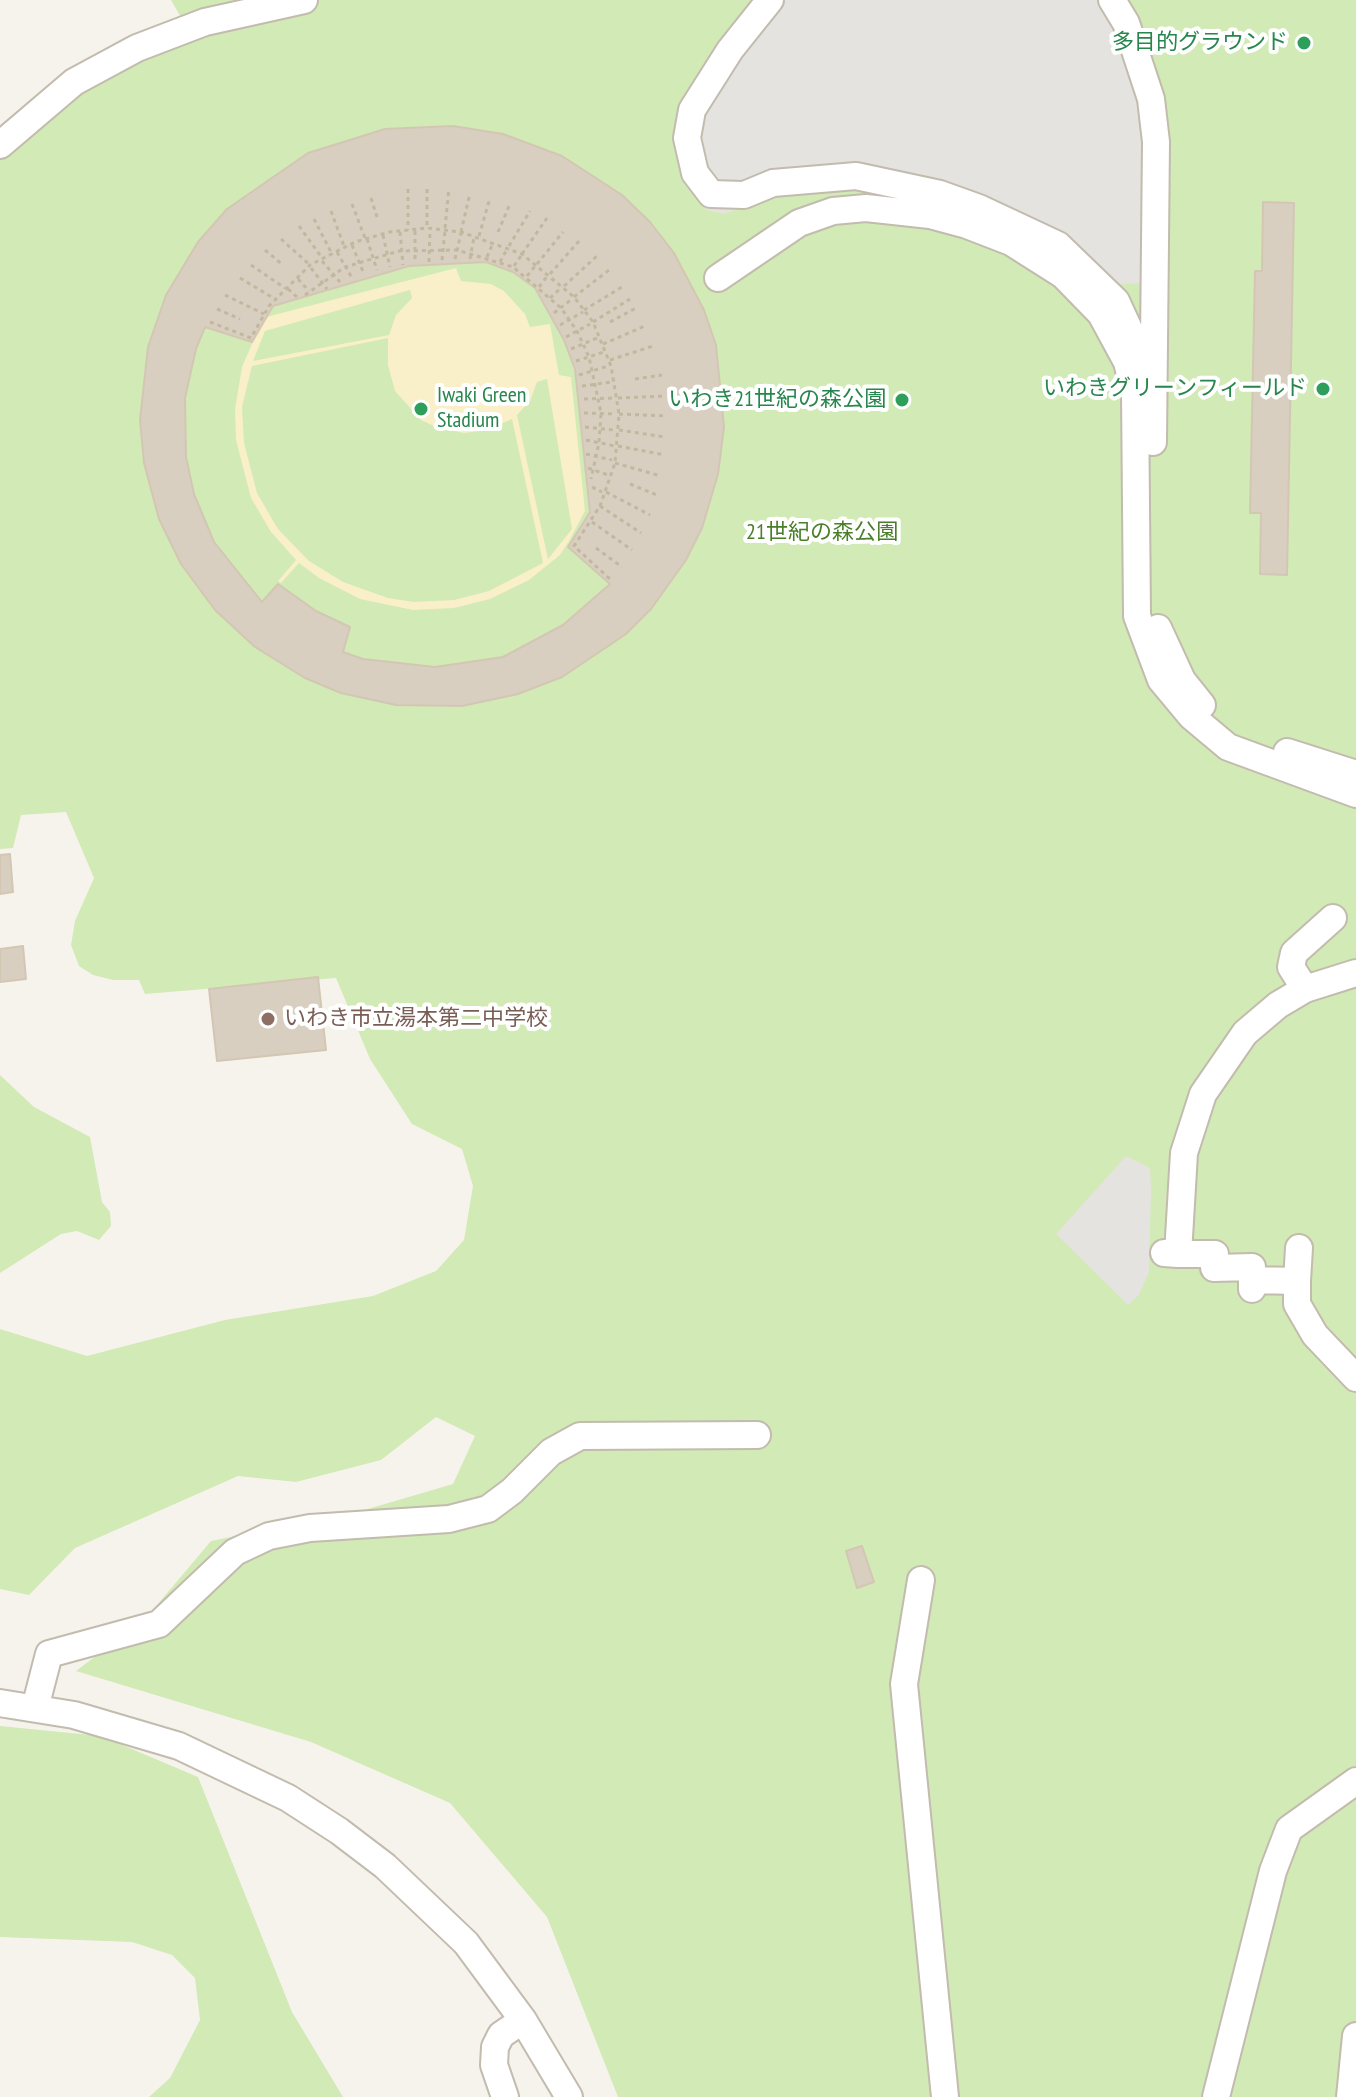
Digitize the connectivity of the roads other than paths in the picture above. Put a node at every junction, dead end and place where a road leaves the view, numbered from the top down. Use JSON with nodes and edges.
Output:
{"nodes":[{"id":1,"x":304,"y":0,"type":"edge"},
{"id":2,"x":770,"y":0,"type":"edge"},
{"id":3,"x":1112,"y":0,"type":"edge"},
{"id":4,"x":0,"y":145,"type":"edge"},
{"id":5,"x":718,"y":278,"type":"dead end"},
{"id":6,"x":1153,"y":417,"type":"junction"},
{"id":7,"x":1356,"y":774,"type":"edge"},
{"id":8,"x":1356,"y":794,"type":"edge"},
{"id":9,"x":1333,"y":918,"type":"dead end"},
{"id":10,"x":1356,"y":973,"type":"edge"},
{"id":11,"x":1305,"y":989,"type":"junction"},
{"id":12,"x":1299,"y":1248,"type":"dead end"},
{"id":13,"x":1297,"y":1281,"type":"junction"},
{"id":14,"x":1356,"y":1378,"type":"edge"},
{"id":15,"x":757,"y":1435,"type":"dead end"},
{"id":16,"x":921,"y":1580,"type":"dead end"},
{"id":17,"x":0,"y":1703,"type":"edge"},
{"id":18,"x":35,"y":1708,"type":"junction"},
{"id":19,"x":1356,"y":1781,"type":"edge"},
{"id":20,"x":523,"y":2020,"type":"junction"},
{"id":21,"x":1356,"y":2036,"type":"edge"},
{"id":22,"x":505,"y":2097,"type":"edge"},
{"id":23,"x":569,"y":2097,"type":"edge"},
{"id":24,"x":945,"y":2097,"type":"edge"},
{"id":25,"x":1216,"y":2097,"type":"edge"},
{"id":26,"x":1350,"y":2097,"type":"edge"}],
"edges":[{"from":1,"to":4,"type":"street"},
{"from":2,"to":6,"type":"street"},
{"from":3,"to":6,"type":"street"},
{"from":5,"to":8,"type":"street"},
{"from":6,"to":7,"type":"street"},
{"from":9,"to":11,"type":"street"},
{"from":10,"to":11,"type":"street"},
{"from":11,"to":13,"type":"street"},
{"from":12,"to":13,"type":"street"},
{"from":13,"to":14,"type":"street"},
{"from":15,"to":18,"type":"street"},
{"from":16,"to":24,"type":"street"},
{"from":17,"to":18,"type":"street"},
{"from":18,"to":20,"type":"street"},
{"from":19,"to":25,"type":"street"},
{"from":20,"to":22,"type":"street"},
{"from":20,"to":23,"type":"street"},
{"from":21,"to":26,"type":"street"}]}
